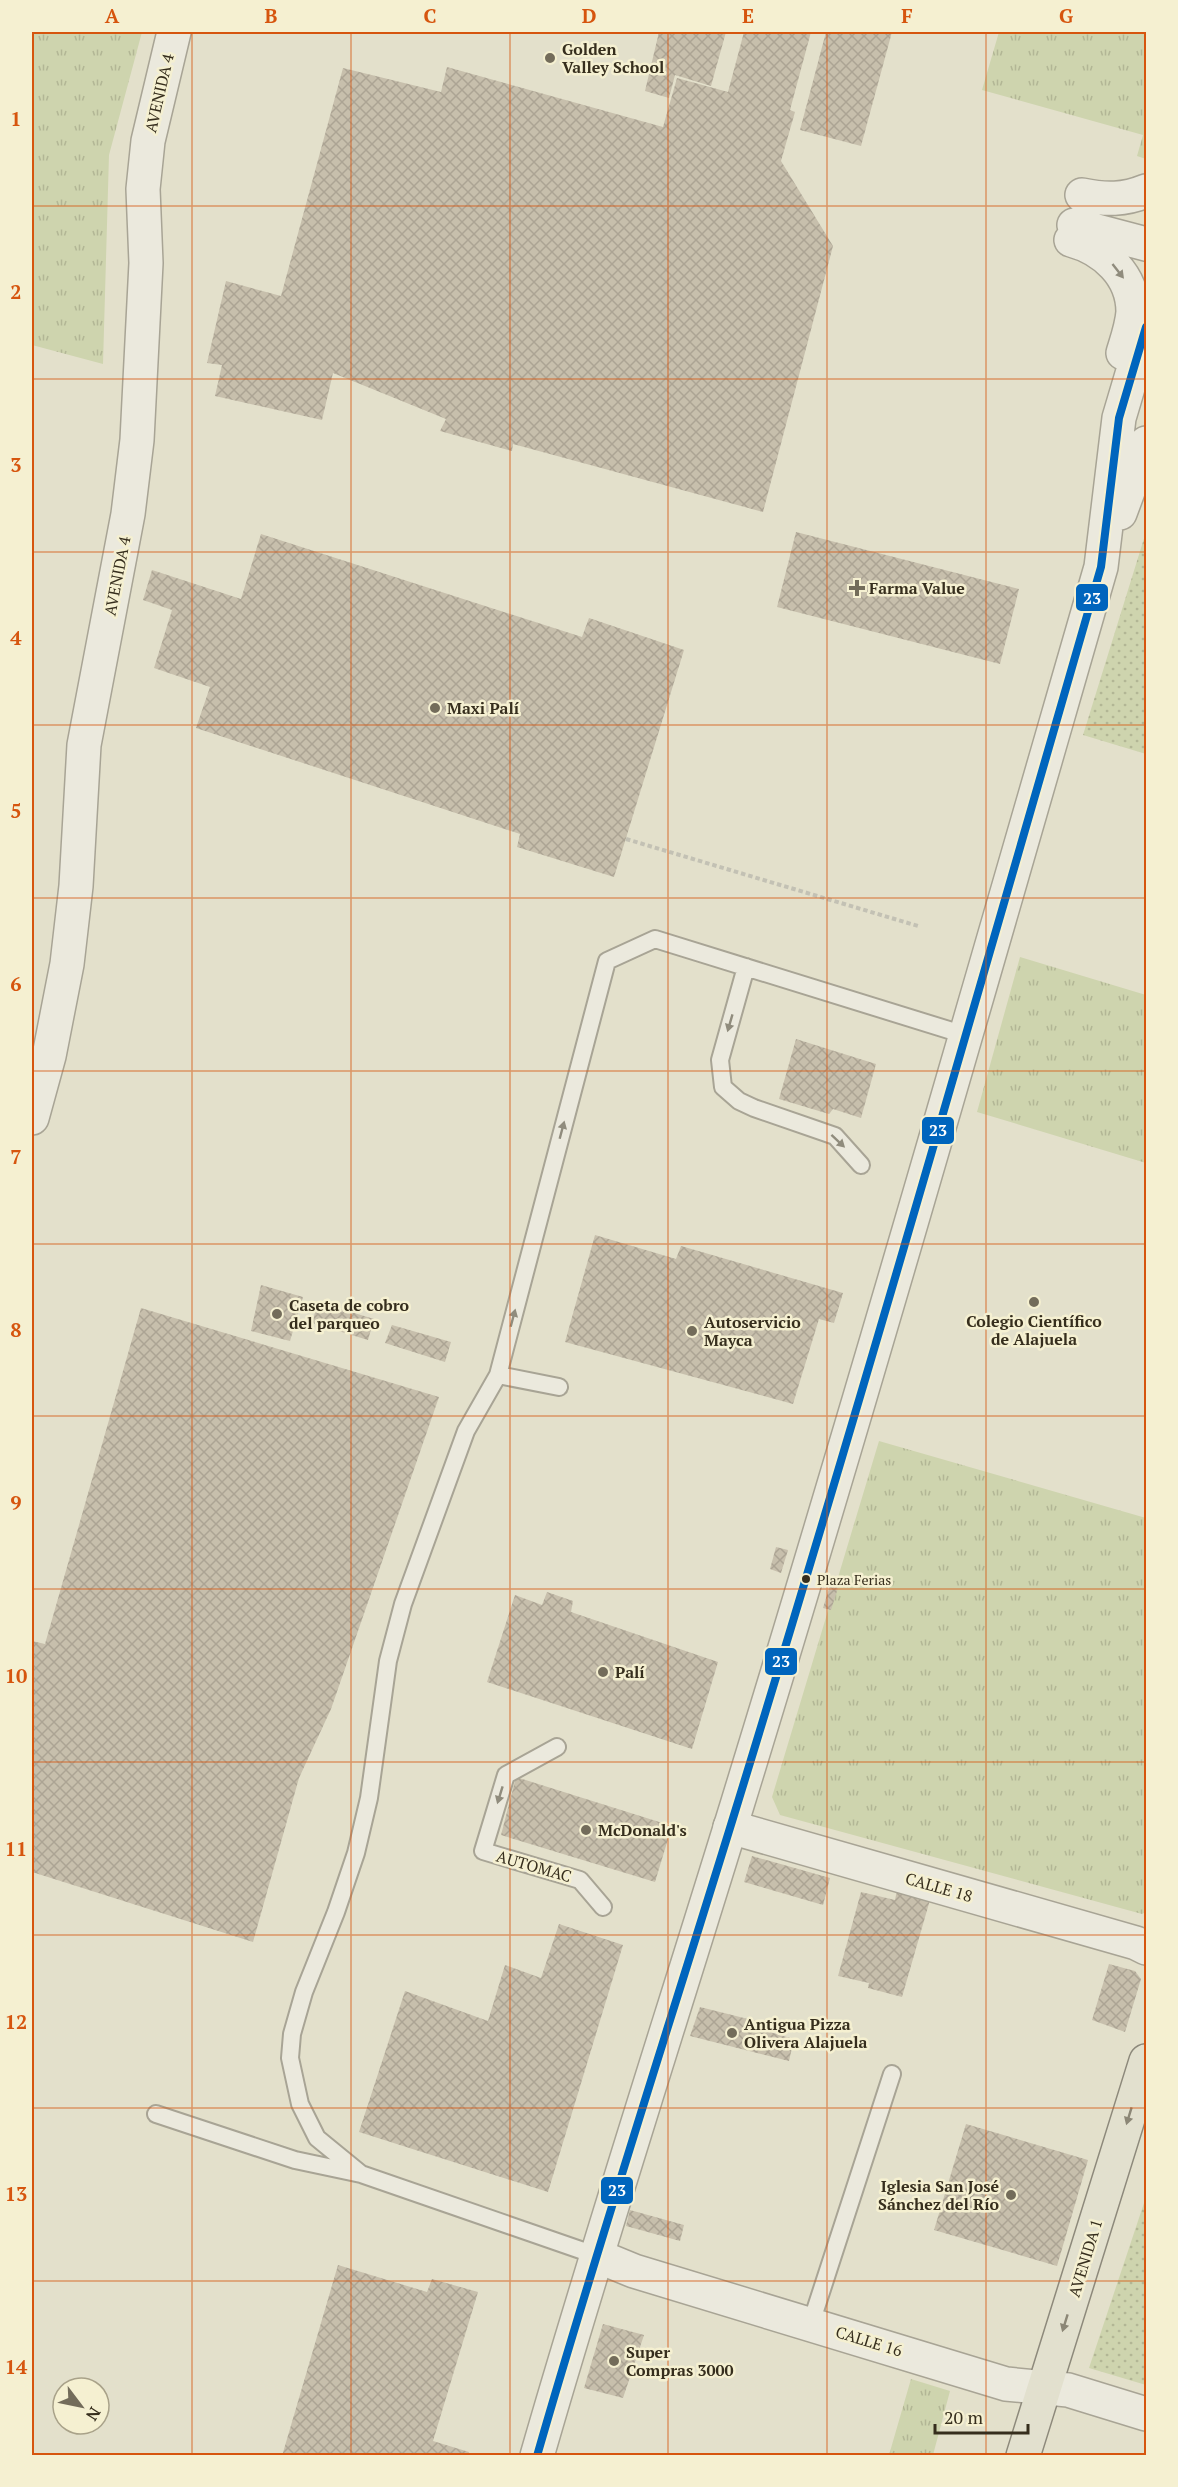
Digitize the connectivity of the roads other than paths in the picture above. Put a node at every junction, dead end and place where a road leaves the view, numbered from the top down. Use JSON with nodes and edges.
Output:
{"nodes":[{"id":1,"x":174,"y":32,"type":"edge"},
{"id":2,"x":1146,"y":191,"type":"edge"},
{"id":3,"x":1076,"y":217,"type":"junction"},
{"id":4,"x":1146,"y":227,"type":"edge"},
{"id":5,"x":1146,"y":244,"type":"edge"},
{"id":6,"x":1146,"y":336,"type":"edge"},
{"id":7,"x":1146,"y":388,"type":"edge"},
{"id":8,"x":1145,"y":452,"type":"edge"},
{"id":9,"x":1112,"y":486,"type":"junction"},
{"id":10,"x":1104,"y":551,"type":"junction"},
{"id":11,"x":746,"y":967,"type":"junction"},
{"id":12,"x":965,"y":1035,"type":"junction"},
{"id":13,"x":32,"y":1118,"type":"edge"},
{"id":14,"x":861,"y":1165,"type":"dead end"},
{"id":15,"x":498,"y":1375,"type":"junction"},
{"id":16,"x":558,"y":1387,"type":"dead end"},
{"id":17,"x":557,"y":1747,"type":"dead end"},
{"id":18,"x":730,"y":1827,"type":"junction"},
{"id":19,"x":603,"y":1907,"type":"dead end"},
{"id":20,"x":1146,"y":1948,"type":"edge"},
{"id":21,"x":1146,"y":2061,"type":"edge"},
{"id":22,"x":892,"y":2074,"type":"dead end"},
{"id":23,"x":156,"y":2114,"type":"dead end"},
{"id":24,"x":361,"y":2174,"type":"junction"},
{"id":25,"x":595,"y":2255,"type":"junction"},
{"id":26,"x":811,"y":2323,"type":"junction"},
{"id":27,"x":1043,"y":2387,"type":"junction"},
{"id":28,"x":1146,"y":2414,"type":"edge"},
{"id":29,"x":537,"y":2456,"type":"edge"},
{"id":30,"x":1023,"y":2456,"type":"edge"}],
"edges":[{"from":1,"to":13,"type":"street","name":"AVENIDA 4"},
{"from":2,"to":3,"type":"street"},
{"from":3,"to":4,"type":"street"},
{"from":3,"to":5,"type":"street"},
{"from":3,"to":9,"type":"street","one_way":true},
{"from":6,"to":9,"type":"street"},
{"from":7,"to":8,"type":"street"},
{"from":8,"to":10,"type":"street"},
{"from":9,"to":10,"type":"street"},
{"from":10,"to":12,"type":"street"},
{"from":11,"to":12,"type":"lane"},
{"from":11,"to":14,"type":"lane","one_way":true},
{"from":15,"to":11,"type":"lane","one_way":true},
{"from":12,"to":18,"type":"street"},
{"from":15,"to":16,"type":"lane"},
{"from":15,"to":24,"type":"lane"},
{"from":17,"to":19,"type":"lane","name":"AUTOMAC","one_way":true},
{"from":18,"to":20,"type":"street","name":"CALLE 18"},
{"from":18,"to":25,"type":"street"},
{"from":21,"to":27,"type":"main road","name":"AVENIDA 1","one_way":true},
{"from":22,"to":26,"type":"lane"},
{"from":23,"to":24,"type":"lane"},
{"from":24,"to":25,"type":"lane"},
{"from":25,"to":26,"type":"street","name":"CALLE 16"},
{"from":25,"to":29,"type":"street"},
{"from":26,"to":27,"type":"street","name":"CALLE 16"},
{"from":27,"to":28,"type":"street","name":"CALLE 16"},
{"from":27,"to":30,"type":"main road","name":"AVENIDA 1"}]}
